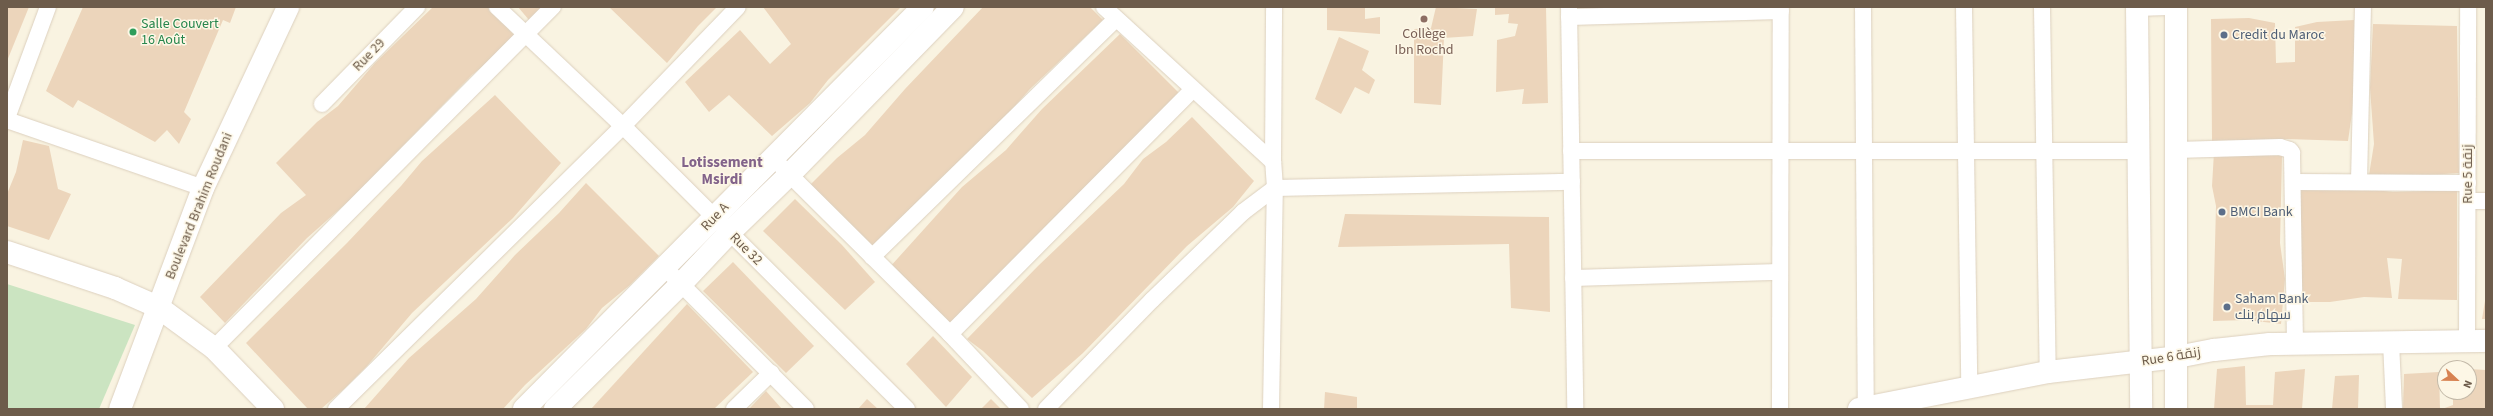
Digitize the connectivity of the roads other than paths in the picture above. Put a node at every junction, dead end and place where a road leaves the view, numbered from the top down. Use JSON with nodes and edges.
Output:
{"nodes":[{"id":1,"x":48,"y":7,"type":"edge"},
{"id":2,"x":288,"y":7,"type":"edge"},
{"id":3,"x":417,"y":7,"type":"edge"},
{"id":4,"x":498,"y":7,"type":"edge"},
{"id":5,"x":553,"y":7,"type":"edge"},
{"id":6,"x":738,"y":7,"type":"edge"},
{"id":7,"x":923,"y":7,"type":"edge"},
{"id":8,"x":953,"y":7,"type":"edge"},
{"id":9,"x":1104,"y":7,"type":"edge"},
{"id":10,"x":1274,"y":7,"type":"edge"},
{"id":11,"x":1864,"y":7,"type":"edge"},
{"id":12,"x":1964,"y":7,"type":"edge"},
{"id":13,"x":2042,"y":7,"type":"edge"},
{"id":14,"x":2137,"y":7,"type":"edge"},
{"id":15,"x":2167,"y":7,"type":"edge"},
{"id":16,"x":2176,"y":7,"type":"edge"},
{"id":17,"x":2363,"y":7,"type":"edge"},
{"id":18,"x":2468,"y":7,"type":"edge"},
{"id":19,"x":1781,"y":9,"type":"edge"},
{"id":20,"x":1569,"y":12,"type":"edge"},
{"id":21,"x":1116,"y":19,"type":"junction"},
{"id":22,"x":526,"y":34,"type":"junction"},
{"id":23,"x":1192,"y":90,"type":"junction"},
{"id":24,"x":322,"y":104,"type":"dead end"},
{"id":25,"x":7,"y":119,"type":"edge"},
{"id":26,"x":623,"y":126,"type":"junction"},
{"id":27,"x":2176,"y":150,"type":"junction"},
{"id":28,"x":1571,"y":151,"type":"junction"},
{"id":29,"x":1780,"y":151,"type":"junction"},
{"id":30,"x":1864,"y":151,"type":"junction"},
{"id":31,"x":1967,"y":151,"type":"junction"},
{"id":32,"x":2044,"y":151,"type":"junction"},
{"id":33,"x":2139,"y":151,"type":"junction"},
{"id":34,"x":772,"y":159,"type":"junction"},
{"id":35,"x":1273,"y":162,"type":"junction"},
{"id":36,"x":790,"y":174,"type":"junction"},
{"id":37,"x":1572,"y":182,"type":"junction"},
{"id":38,"x":2294,"y":182,"type":"junction"},
{"id":39,"x":2359,"y":182,"type":"junction"},
{"id":40,"x":2468,"y":183,"type":"junction"},
{"id":41,"x":203,"y":188,"type":"junction"},
{"id":42,"x":1275,"y":188,"type":"junction"},
{"id":43,"x":2468,"y":201,"type":"junction"},
{"id":44,"x":2486,"y":201,"type":"edge"},
{"id":45,"x":721,"y":225,"type":"junction"},
{"id":46,"x":7,"y":252,"type":"edge"},
{"id":47,"x":872,"y":257,"type":"junction"},
{"id":48,"x":665,"y":268,"type":"junction"},
{"id":49,"x":1780,"y":272,"type":"junction"},
{"id":50,"x":1573,"y":278,"type":"junction"},
{"id":51,"x":681,"y":284,"type":"junction"},
{"id":52,"x":158,"y":307,"type":"junction"},
{"id":53,"x":950,"y":334,"type":"junction"},
{"id":54,"x":2476,"y":341,"type":"edge"},
{"id":55,"x":2391,"y":342,"type":"junction"},
{"id":56,"x":2296,"y":344,"type":"junction"},
{"id":57,"x":214,"y":348,"type":"junction"},
{"id":58,"x":2177,"y":357,"type":"junction"},
{"id":59,"x":2141,"y":361,"type":"junction"},
{"id":60,"x":2048,"y":372,"type":"junction"},
{"id":61,"x":771,"y":373,"type":"junction"},
{"id":62,"x":547,"y":386,"type":"junction"},
{"id":63,"x":1969,"y":388,"type":"junction"},
{"id":64,"x":559,"y":405,"type":"edge"},
{"id":65,"x":120,"y":409,"type":"edge"},
{"id":66,"x":273,"y":409,"type":"edge"},
{"id":67,"x":336,"y":409,"type":"edge"},
{"id":68,"x":524,"y":409,"type":"edge"},
{"id":69,"x":734,"y":409,"type":"edge"},
{"id":70,"x":806,"y":409,"type":"edge"},
{"id":71,"x":907,"y":409,"type":"edge"},
{"id":72,"x":1021,"y":409,"type":"edge"},
{"id":73,"x":1046,"y":409,"type":"edge"},
{"id":74,"x":1271,"y":409,"type":"edge"},
{"id":75,"x":1575,"y":409,"type":"edge"},
{"id":76,"x":1780,"y":409,"type":"edge"},
{"id":77,"x":1863,"y":409,"type":"edge"},
{"id":78,"x":2141,"y":409,"type":"edge"},
{"id":79,"x":2176,"y":409,"type":"edge"},
{"id":80,"x":2394,"y":409,"type":"edge"}],
"edges":[{"from":1,"to":25,"type":"street"},
{"from":2,"to":41,"type":"street","name":"Boulevard Brahim Roudani"},
{"from":3,"to":24,"type":"street","name":"Rue 29"},
{"from":4,"to":22,"type":"street","name":"Rue 32"},
{"from":5,"to":22,"type":"street"},
{"from":6,"to":26,"type":"street"},
{"from":7,"to":34,"type":"street","name":"Rue A"},
{"from":8,"to":36,"type":"street","name":"Rue A"},
{"from":9,"to":21,"type":"street"},
{"from":10,"to":35,"type":"street"},
{"from":11,"to":30,"type":"street"},
{"from":12,"to":31,"type":"street"},
{"from":13,"to":32,"type":"street"},
{"from":14,"to":15,"type":"street"},
{"from":14,"to":33,"type":"street"},
{"from":16,"to":27,"type":"street"},
{"from":17,"to":39,"type":"street"},
{"from":18,"to":40,"type":"street","name":"Rue 5 زنقة"},
{"from":19,"to":20,"type":"street"},
{"from":19,"to":29,"type":"street"},
{"from":20,"to":28,"type":"street"},
{"from":21,"to":23,"type":"street"},
{"from":21,"to":47,"type":"street"},
{"from":22,"to":26,"type":"street","name":"Rue 32"},
{"from":22,"to":57,"type":"street"},
{"from":23,"to":35,"type":"street"},
{"from":23,"to":53,"type":"street"},
{"from":25,"to":41,"type":"street"},
{"from":26,"to":45,"type":"street","name":"Rue 32"},
{"from":26,"to":67,"type":"street"},
{"from":27,"to":38,"type":"street"},
{"from":27,"to":58,"type":"street"},
{"from":28,"to":29,"type":"street"},
{"from":28,"to":37,"type":"street"},
{"from":29,"to":30,"type":"street"},
{"from":29,"to":49,"type":"street"},
{"from":30,"to":31,"type":"street"},
{"from":30,"to":77,"type":"street"},
{"from":31,"to":32,"type":"street"},
{"from":31,"to":63,"type":"street"},
{"from":32,"to":33,"type":"street"},
{"from":32,"to":60,"type":"street"},
{"from":33,"to":59,"type":"street"},
{"from":34,"to":36,"type":"street"},
{"from":34,"to":45,"type":"street","name":"Rue A"},
{"from":35,"to":42,"type":"street"},
{"from":36,"to":45,"type":"street","name":"Rue A"},
{"from":36,"to":47,"type":"street"},
{"from":37,"to":42,"type":"street"},
{"from":37,"to":50,"type":"street"},
{"from":38,"to":39,"type":"street"},
{"from":38,"to":56,"type":"street"},
{"from":39,"to":40,"type":"street"},
{"from":40,"to":43,"type":"street","name":"Rue 5 زنقة"},
{"from":41,"to":52,"type":"street","name":"Boulevard Brahim Roudani"},
{"from":42,"to":73,"type":"street"},
{"from":42,"to":74,"type":"street"},
{"from":43,"to":44,"type":"street"},
{"from":43,"to":54,"type":"street","name":"Rue 5 زنقة"},
{"from":45,"to":48,"type":"street","name":"Rue A"},
{"from":45,"to":51,"type":"street","name":"Rue A"},
{"from":45,"to":71,"type":"street","name":"Rue 32"},
{"from":46,"to":52,"type":"street"},
{"from":47,"to":53,"type":"street"},
{"from":48,"to":51,"type":"street"},
{"from":48,"to":62,"type":"street","name":"Rue A"},
{"from":49,"to":50,"type":"street"},
{"from":49,"to":76,"type":"street"},
{"from":50,"to":75,"type":"street"},
{"from":51,"to":61,"type":"street"},
{"from":51,"to":64,"type":"street","name":"Rue A"},
{"from":52,"to":57,"type":"street"},
{"from":52,"to":65,"type":"street","name":"Boulevard Brahim Roudani"},
{"from":53,"to":72,"type":"street"},
{"from":54,"to":55,"type":"street","name":"Rue 6 زنقة"},
{"from":55,"to":56,"type":"street","name":"Rue 6 زنقة"},
{"from":55,"to":80,"type":"street"},
{"from":56,"to":58,"type":"street","name":"Rue 6 زنقة"},
{"from":57,"to":66,"type":"street"},
{"from":58,"to":59,"type":"street","name":"Rue 6 زنقة"},
{"from":58,"to":79,"type":"street"},
{"from":59,"to":60,"type":"street","name":"Rue 6 زنقة"},
{"from":59,"to":78,"type":"street"},
{"from":60,"to":63,"type":"street","name":"Rue 6 زنقة"},
{"from":61,"to":69,"type":"street"},
{"from":61,"to":70,"type":"street"},
{"from":62,"to":64,"type":"street"},
{"from":62,"to":68,"type":"street","name":"Rue A"},
{"from":63,"to":77,"type":"street","name":"Rue 6 زنقة"}]}
